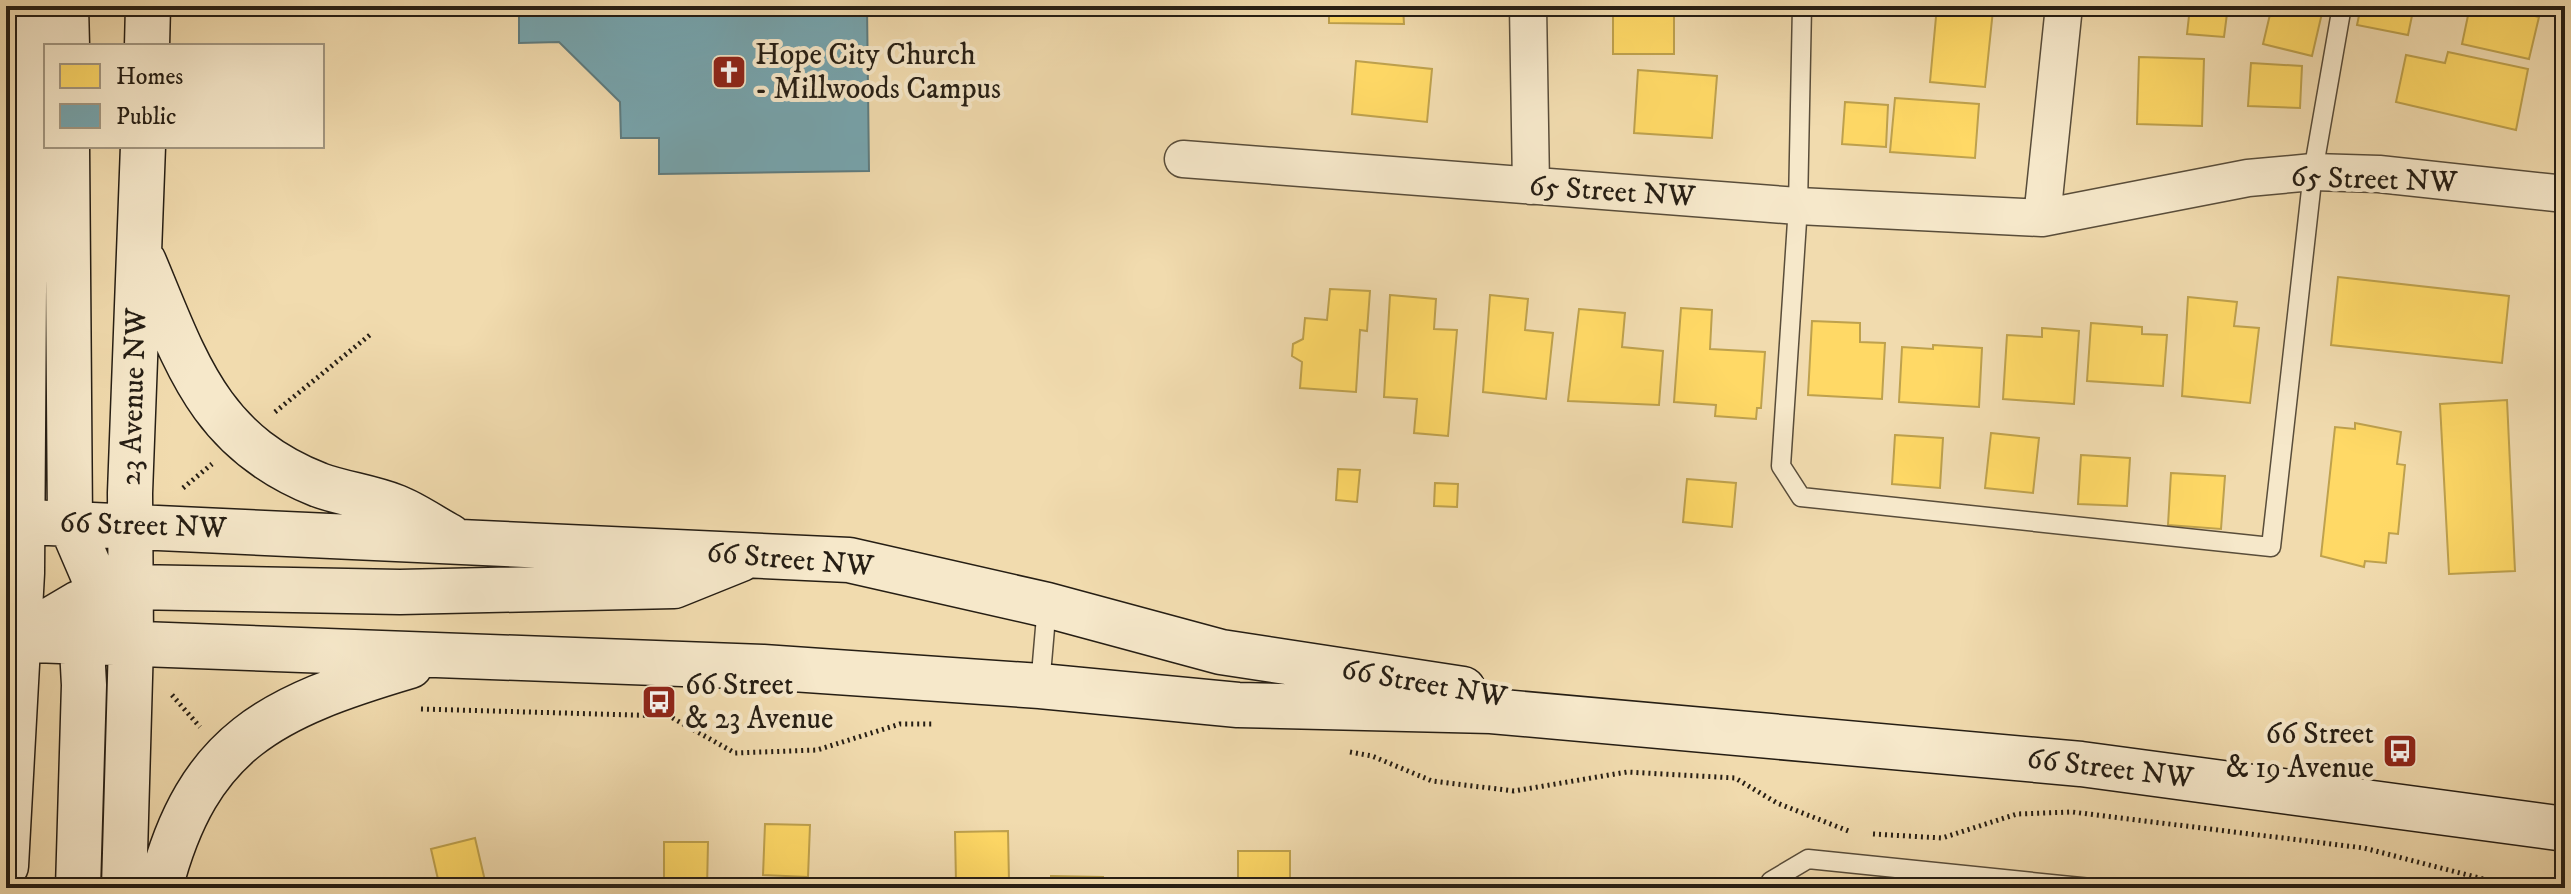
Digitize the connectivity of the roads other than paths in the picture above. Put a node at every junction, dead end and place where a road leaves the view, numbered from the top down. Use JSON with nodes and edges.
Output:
{"nodes":[{"id":1,"x":26,"y":6,"type":"edge"},
{"id":2,"x":66,"y":6,"type":"edge"},
{"id":3,"x":148,"y":6,"type":"edge"},
{"id":4,"x":1528,"y":6,"type":"edge"},
{"id":5,"x":1802,"y":6,"type":"edge"},
{"id":6,"x":2064,"y":6,"type":"edge"},
{"id":7,"x":2342,"y":6,"type":"edge"},
{"id":8,"x":67,"y":44,"type":"edge"},
{"id":9,"x":147,"y":44,"type":"edge"},
{"id":10,"x":67,"y":148,"type":"edge"},
{"id":11,"x":143,"y":148,"type":"edge"},
{"id":12,"x":1183,"y":159,"type":"dead end"},
{"id":13,"x":2313,"y":172,"type":"junction"},
{"id":14,"x":1531,"y":186,"type":"junction"},
{"id":15,"x":2565,"y":194,"type":"edge"},
{"id":16,"x":24,"y":205,"type":"junction"},
{"id":17,"x":1798,"y":206,"type":"junction"},
{"id":18,"x":2042,"y":218,"type":"junction"},
{"id":19,"x":6,"y":249,"type":"edge"},
{"id":20,"x":140,"y":251,"type":"junction"},
{"id":21,"x":14,"y":521,"type":"edge"},
{"id":22,"x":130,"y":525,"type":"junction"},
{"id":23,"x":458,"y":542,"type":"junction"},
{"id":24,"x":754,"y":553,"type":"junction"},
{"id":25,"x":49,"y":557,"type":"edge"},
{"id":26,"x":1047,"y":605,"type":"junction"},
{"id":27,"x":98,"y":606,"type":"junction"},
{"id":28,"x":12,"y":639,"type":"edge"},
{"id":29,"x":131,"y":643,"type":"junction"},
{"id":30,"x":440,"y":658,"type":"junction"},
{"id":31,"x":1040,"y":686,"type":"junction"},
{"id":32,"x":1654,"y":725,"type":"junction"},
{"id":33,"x":2565,"y":829,"type":"edge"},
{"id":34,"x":6,"y":866,"type":"edge"},
{"id":35,"x":78,"y":888,"type":"edge"},
{"id":36,"x":124,"y":888,"type":"edge"},
{"id":37,"x":160,"y":888,"type":"edge"},
{"id":38,"x":1771,"y":888,"type":"edge"},
{"id":39,"x":2091,"y":888,"type":"edge"}],
"edges":[{"from":1,"to":16,"type":"main road"},
{"from":2,"to":8,"type":"main road"},
{"from":3,"to":9,"type":"main road"},
{"from":4,"to":14,"type":"street"},
{"from":5,"to":17,"type":"lane"},
{"from":6,"to":18,"type":"street"},
{"from":7,"to":13,"type":"lane"},
{"from":10,"to":25,"type":"main road"},
{"from":11,"to":20,"type":"main road","name":"23 Avenue NW"},
{"from":12,"to":14,"type":"street","name":"65 Street NW"},
{"from":13,"to":15,"type":"street","name":"65 Street NW"},
{"from":13,"to":17,"type":"lane"},
{"from":13,"to":18,"type":"street","name":"65 Street NW"},
{"from":14,"to":17,"type":"street","name":"65 Street NW"},
{"from":16,"to":19,"type":"main road"},
{"from":16,"to":21,"type":"main road"},
{"from":17,"to":18,"type":"street","name":"65 Street NW"},
{"from":20,"to":22,"type":"main road","name":"23 Avenue NW"},
{"from":20,"to":23,"type":"main road"},
{"from":21,"to":25,"type":"main road","name":"66 Street NW"},
{"from":22,"to":23,"type":"main road","name":"66 Street NW"},
{"from":22,"to":25,"type":"main road","name":"66 Street NW"},
{"from":22,"to":27,"type":"main road","name":"23 Avenue NW"},
{"from":23,"to":24,"type":"main road","name":"66 Street NW"},
{"from":24,"to":26,"type":"main road","name":"66 Street NW"},
{"from":24,"to":27,"type":"main road"},
{"from":25,"to":27,"type":"main road"},
{"from":25,"to":28,"type":"main road"},
{"from":26,"to":31,"type":"lane"},
{"from":26,"to":32,"type":"main road","name":"66 Street NW"},
{"from":27,"to":28,"type":"main road","name":"66 Street NW"},
{"from":27,"to":29,"type":"main road","name":"66 Street NW"},
{"from":27,"to":35,"type":"main road","name":"23 Avenue NW"},
{"from":28,"to":34,"type":"main road"},
{"from":29,"to":30,"type":"main road","name":"66 Street NW"},
{"from":29,"to":36,"type":"main road"},
{"from":30,"to":31,"type":"main road","name":"66 Street NW"},
{"from":30,"to":37,"type":"main road"},
{"from":31,"to":32,"type":"main road","name":"66 Street NW"},
{"from":32,"to":33,"type":"main road","name":"66 Street NW"},
{"from":38,"to":39,"type":"lane"}]}
